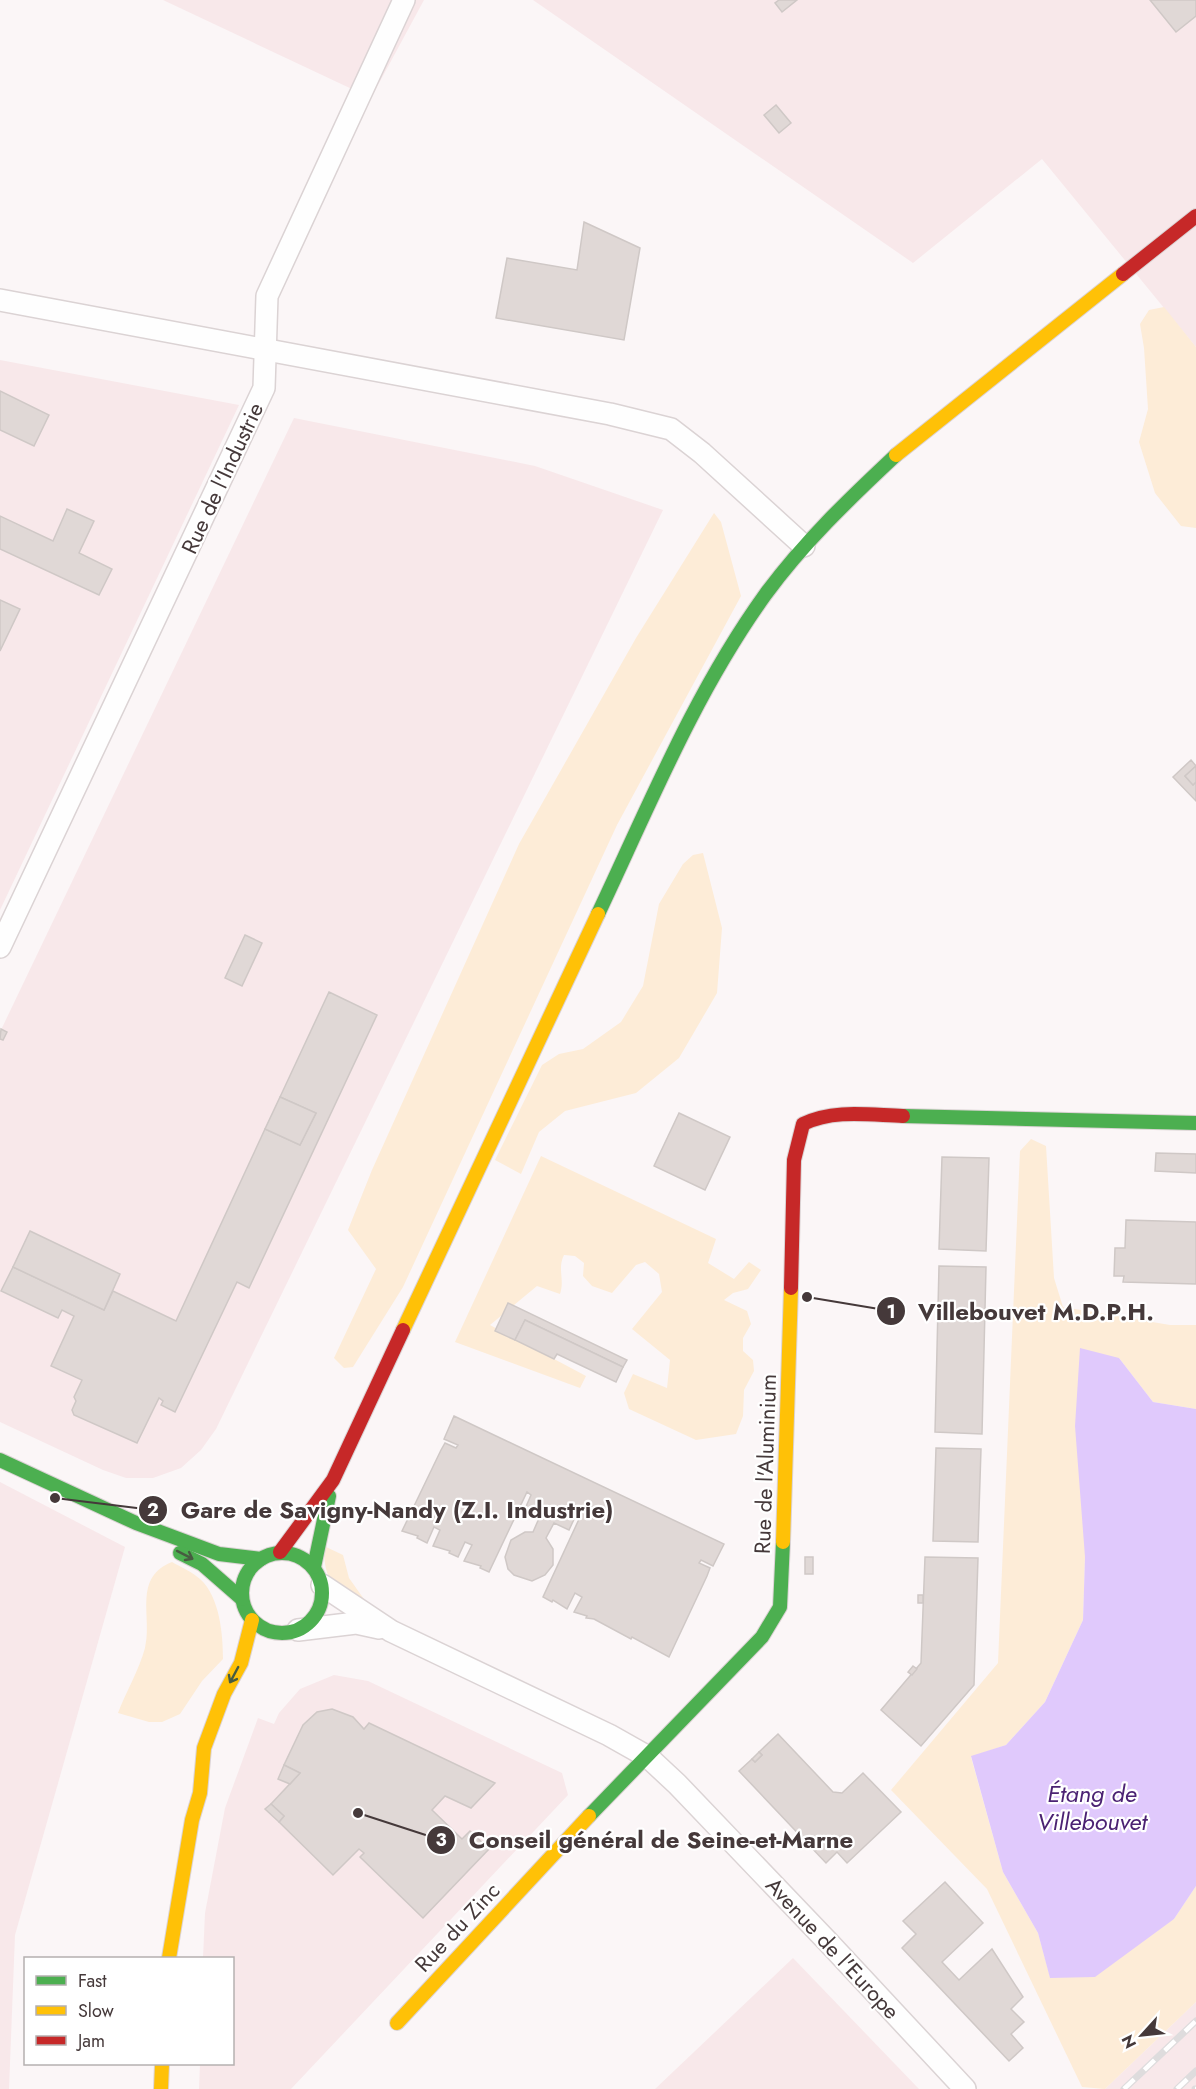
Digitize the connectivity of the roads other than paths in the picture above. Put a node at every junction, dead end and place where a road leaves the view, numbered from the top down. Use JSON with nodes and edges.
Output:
{"nodes":[{"id":1,"x":404,"y":0,"type":"edge"},
{"id":2,"x":1196,"y":216,"type":"edge"},
{"id":3,"x":0,"y":300,"type":"edge"},
{"id":4,"x":265,"y":349,"type":"junction"},
{"id":5,"x":804,"y":546,"type":"junction"},
{"id":6,"x":0,"y":946,"type":"edge"},
{"id":7,"x":1196,"y":1123,"type":"edge"},
{"id":8,"x":0,"y":1460,"type":"edge"},
{"id":9,"x":333,"y":1479,"type":"junction"},
{"id":10,"x":136,"y":1523,"type":"junction"},
{"id":11,"x":280,"y":1552,"type":"junction"},
{"id":12,"x":261,"y":1558,"type":"junction"},
{"id":13,"x":318,"y":1576,"type":"junction"},
{"id":14,"x":243,"y":1599,"type":"junction"},
{"id":15,"x":252,"y":1620,"type":"junction"},
{"id":16,"x":391,"y":1630,"type":"junction"},
{"id":17,"x":291,"y":1632,"type":"junction"},
{"id":18,"x":269,"y":1650,"type":"dead end"},
{"id":19,"x":648,"y":1757,"type":"junction"},
{"id":20,"x":215,"y":1768,"type":"dead end"},
{"id":21,"x":200,"y":1793,"type":"junction"},
{"id":22,"x":169,"y":1957,"type":"edge"},
{"id":23,"x":396,"y":2023,"type":"dead end"},
{"id":24,"x":162,"y":2065,"type":"edge"},
{"id":25,"x":161,"y":2089,"type":"edge"},
{"id":26,"x":965,"y":2089,"type":"edge"}],
"edges":[{"from":1,"to":4,"type":"street","name":"Rue de l'Industrie"},
{"from":2,"to":5,"type":"street"},
{"from":3,"to":4,"type":"street"},
{"from":4,"to":5,"type":"street"},
{"from":4,"to":6,"type":"street","name":"Rue de l'Industrie"},
{"from":5,"to":9,"type":"street"},
{"from":7,"to":19,"type":"street","name":"Rue de l'Aluminium"},
{"from":8,"to":10,"type":"street"},
{"from":9,"to":11,"type":"street"},
{"from":9,"to":13,"type":"street"},
{"from":10,"to":12,"type":"street"},
{"from":10,"to":14,"type":"street","one_way":true},
{"from":11,"to":12,"type":"street"},
{"from":11,"to":13,"type":"street"},
{"from":12,"to":14,"type":"street"},
{"from":13,"to":16,"type":"street","name":"Avenue de l'Europe"},
{"from":13,"to":17,"type":"street"},
{"from":14,"to":15,"type":"street"},
{"from":15,"to":17,"type":"street"},
{"from":15,"to":21,"type":"street","one_way":true},
{"from":16,"to":17,"type":"street","name":"Avenue de l'Europe"},
{"from":16,"to":19,"type":"street","name":"Avenue de l'Europe"},
{"from":17,"to":18,"type":"street"},
{"from":19,"to":23,"type":"street","name":"Rue du Zinc"},
{"from":19,"to":26,"type":"street","name":"Avenue de l'Europe"},
{"from":20,"to":21,"type":"street"},
{"from":21,"to":22,"type":"street"},
{"from":24,"to":25,"type":"street"}]}
